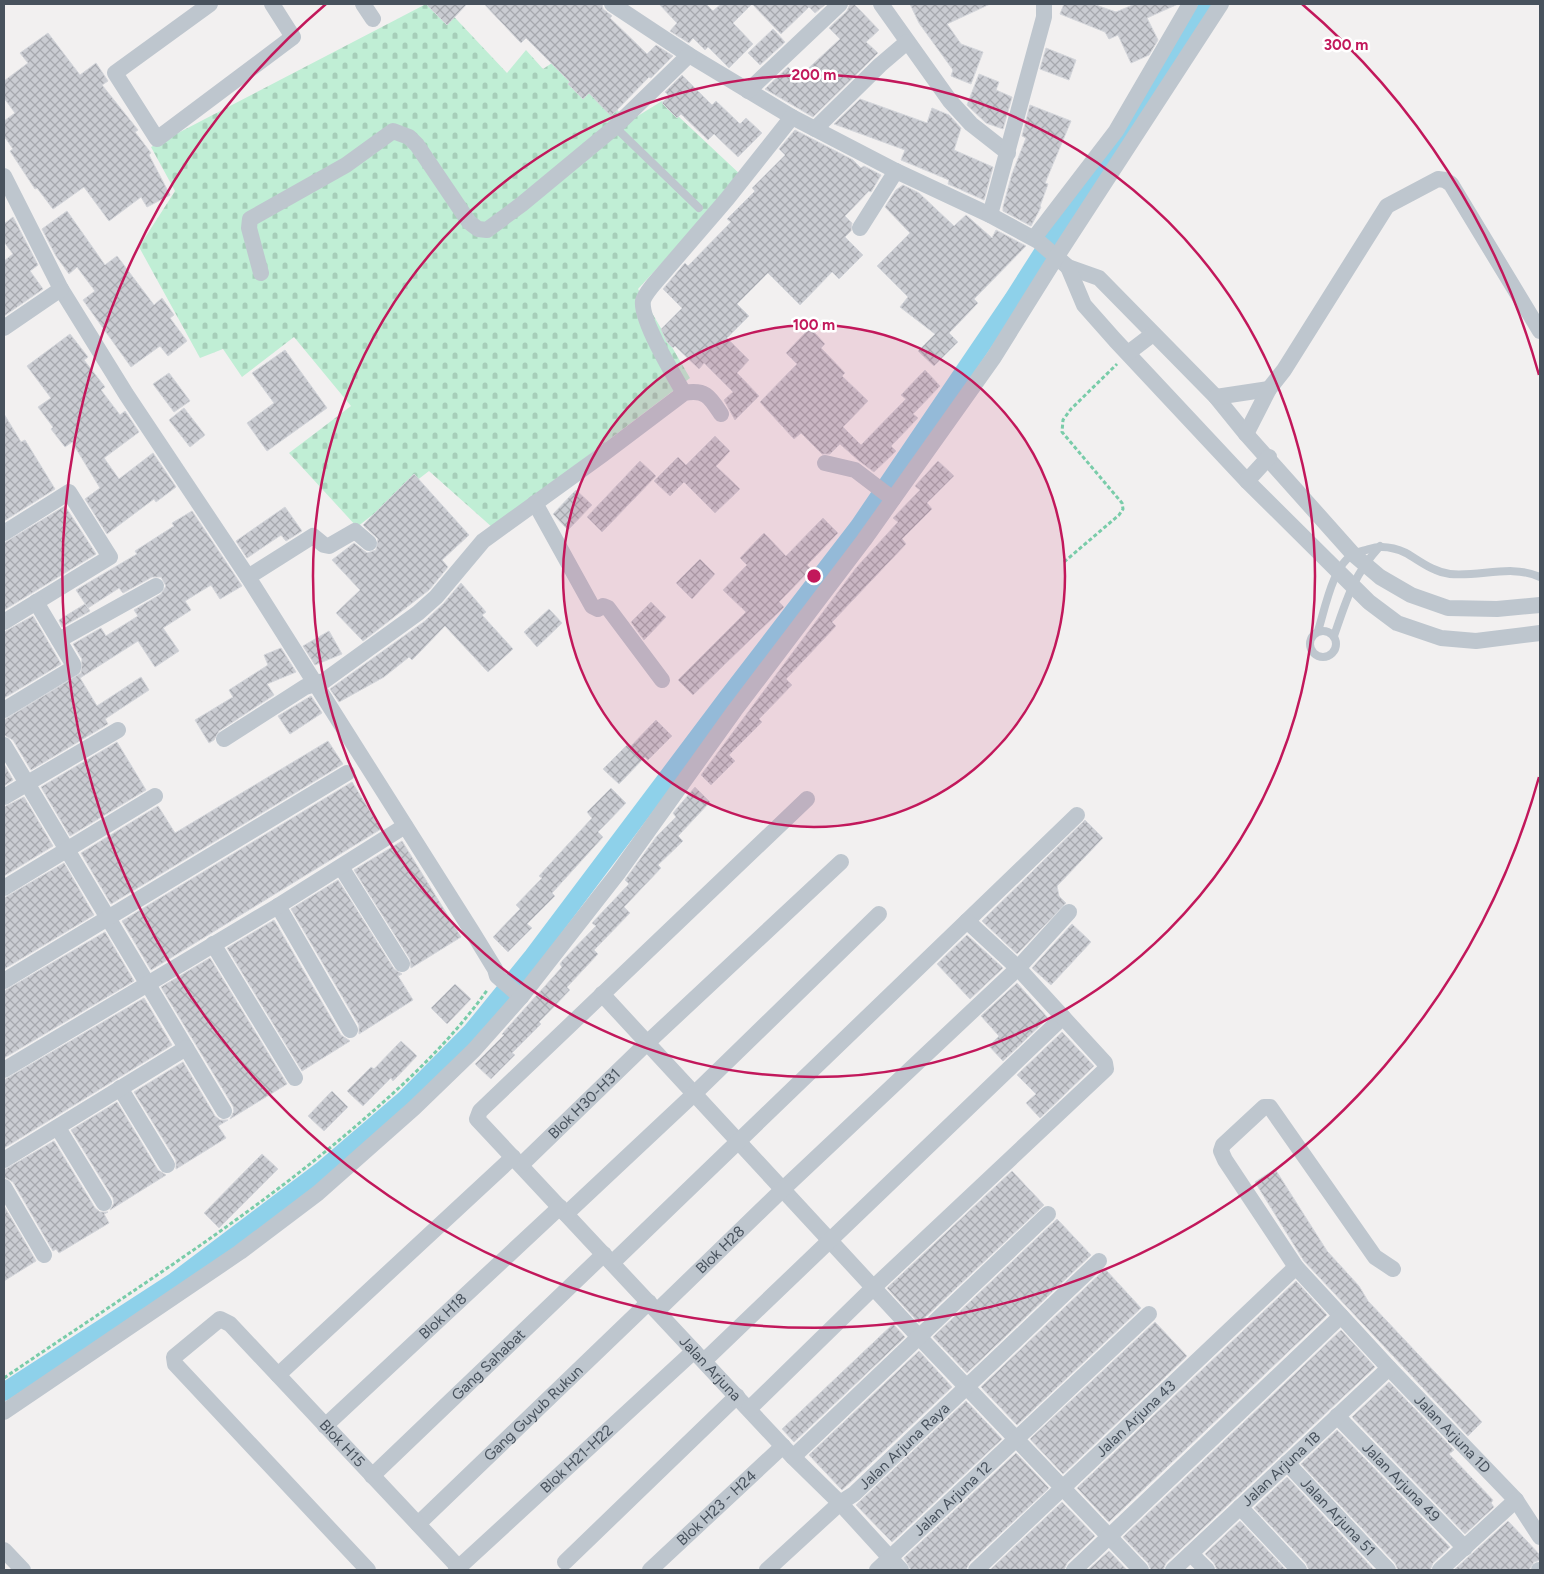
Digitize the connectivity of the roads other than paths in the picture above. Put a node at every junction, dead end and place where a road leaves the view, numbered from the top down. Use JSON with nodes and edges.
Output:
{"nodes":[{"id":1,"x":210,"y":4,"type":"edge"},
{"id":2,"x":272,"y":4,"type":"edge"},
{"id":3,"x":363,"y":4,"type":"edge"},
{"id":4,"x":612,"y":4,"type":"edge"},
{"id":5,"x":840,"y":4,"type":"edge"},
{"id":6,"x":881,"y":4,"type":"edge"},
{"id":7,"x":1044,"y":4,"type":"edge"},
{"id":8,"x":1221,"y":4,"type":"edge"},
{"id":9,"x":1190,"y":5,"type":"edge"},
{"id":10,"x":630,"y":9,"type":"edge"},
{"id":11,"x":373,"y":19,"type":"dead end"},
{"id":12,"x":1208,"y":21,"type":"junction"},
{"id":13,"x":908,"y":42,"type":"junction"},
{"id":14,"x":689,"y":55,"type":"junction"},
{"id":15,"x":748,"y":91,"type":"junction"},
{"id":16,"x":792,"y":117,"type":"junction"},
{"id":17,"x":615,"y":126,"type":"junction"},
{"id":18,"x":815,"y":129,"type":"junction"},
{"id":19,"x":1006,"y":152,"type":"junction"},
{"id":20,"x":896,"y":171,"type":"junction"},
{"id":21,"x":4,"y":176,"type":"edge"},
{"id":22,"x":699,"y":208,"type":"dead end"},
{"id":23,"x":990,"y":215,"type":"junction"},
{"id":24,"x":860,"y":228,"type":"dead end"},
{"id":25,"x":1036,"y":240,"type":"junction"},
{"id":26,"x":1059,"y":258,"type":"junction"},
{"id":27,"x":261,"y":273,"type":"dead end"},
{"id":28,"x":61,"y":289,"type":"junction"},
{"id":29,"x":4,"y":328,"type":"edge"},
{"id":30,"x":1540,"y":331,"type":"edge"},
{"id":31,"x":1153,"y":334,"type":"junction"},
{"id":32,"x":1128,"y":353,"type":"junction"},
{"id":33,"x":1269,"y":389,"type":"junction"},
{"id":34,"x":684,"y":393,"type":"junction"},
{"id":35,"x":1216,"y":397,"type":"junction"},
{"id":36,"x":721,"y":414,"type":"dead end"},
{"id":37,"x":1246,"y":434,"type":"junction"},
{"id":38,"x":1269,"y":457,"type":"junction"},
{"id":39,"x":825,"y":463,"type":"dead end"},
{"id":40,"x":1247,"y":481,"type":"junction"},
{"id":41,"x":890,"y":497,"type":"junction"},
{"id":42,"x":535,"y":503,"type":"junction"},
{"id":43,"x":4,"y":532,"type":"edge"},
{"id":44,"x":369,"y":543,"type":"dead end"},
{"id":45,"x":1380,"y":546,"type":"junction"},
{"id":46,"x":1359,"y":559,"type":"junction"},
{"id":47,"x":1337,"y":571,"type":"junction"},
{"id":48,"x":1540,"y":576,"type":"edge"},
{"id":49,"x":248,"y":577,"type":"junction"},
{"id":50,"x":1351,"y":585,"type":"junction"},
{"id":51,"x":156,"y":586,"type":"dead end"},
{"id":52,"x":36,"y":602,"type":"junction"},
{"id":53,"x":1540,"y":605,"type":"edge"},
{"id":54,"x":4,"y":622,"type":"edge"},
{"id":55,"x":1318,"y":631,"type":"junction"},
{"id":56,"x":1540,"y":633,"type":"edge"},
{"id":57,"x":1334,"y":636,"type":"junction"},
{"id":58,"x":59,"y":640,"type":"junction"},
{"id":59,"x":662,"y":680,"type":"dead end"},
{"id":60,"x":314,"y":685,"type":"junction"},
{"id":61,"x":4,"y":710,"type":"edge"},
{"id":62,"x":118,"y":730,"type":"dead end"},
{"id":63,"x":224,"y":739,"type":"dead end"},
{"id":64,"x":4,"y":745,"type":"edge"},
{"id":65,"x":348,"y":773,"type":"dead end"},
{"id":66,"x":27,"y":783,"type":"junction"},
{"id":67,"x":155,"y":796,"type":"dead end"},
{"id":68,"x":4,"y":797,"type":"edge"},
{"id":69,"x":807,"y":800,"type":"dead end"},
{"id":70,"x":1077,"y":815,"type":"dead end"},
{"id":71,"x":405,"y":826,"type":"junction"},
{"id":72,"x":67,"y":850,"type":"junction"},
{"id":73,"x":841,"y":862,"type":"dead end"},
{"id":74,"x":341,"y":867,"type":"junction"},
{"id":75,"x":4,"y":888,"type":"edge"},
{"id":76,"x":278,"y":906,"type":"junction"},
{"id":77,"x":1069,"y":912,"type":"dead end"},
{"id":78,"x":879,"y":914,"type":"dead end"},
{"id":79,"x":108,"y":917,"type":"junction"},
{"id":80,"x":967,"y":921,"type":"junction"},
{"id":81,"x":213,"y":944,"type":"junction"},
{"id":82,"x":402,"y":964,"type":"dead end"},
{"id":83,"x":1018,"y":968,"type":"junction"},
{"id":84,"x":4,"y":981,"type":"edge"},
{"id":85,"x":148,"y":982,"type":"junction"},
{"id":86,"x":517,"y":994,"type":"junction"},
{"id":87,"x":602,"y":994,"type":"junction"},
{"id":88,"x":1062,"y":1017,"type":"junction"},
{"id":89,"x":350,"y":1030,"type":"dead end"},
{"id":90,"x":647,"y":1043,"type":"junction"},
{"id":91,"x":186,"y":1048,"type":"junction"},
{"id":92,"x":4,"y":1070,"type":"edge"},
{"id":93,"x":295,"y":1078,"type":"dead end"},
{"id":94,"x":120,"y":1088,"type":"junction"},
{"id":95,"x":694,"y":1094,"type":"junction"},
{"id":96,"x":224,"y":1111,"type":"dead end"},
{"id":97,"x":58,"y":1128,"type":"junction"},
{"id":98,"x":738,"y":1143,"type":"junction"},
{"id":99,"x":4,"y":1160,"type":"edge"},
{"id":100,"x":517,"y":1161,"type":"junction"},
{"id":101,"x":167,"y":1165,"type":"dead end"},
{"id":102,"x":4,"y":1187,"type":"edge"},
{"id":103,"x":782,"y":1190,"type":"junction"},
{"id":104,"x":104,"y":1203,"type":"dead end"},
{"id":105,"x":563,"y":1211,"type":"junction"},
{"id":106,"x":1048,"y":1214,"type":"dead end"},
{"id":107,"x":830,"y":1240,"type":"junction"},
{"id":108,"x":44,"y":1255,"type":"dead end"},
{"id":109,"x":608,"y":1259,"type":"junction"},
{"id":110,"x":1099,"y":1261,"type":"dead end"},
{"id":111,"x":1296,"y":1267,"type":"junction"},
{"id":112,"x":1393,"y":1269,"type":"dead end"},
{"id":113,"x":874,"y":1287,"type":"junction"},
{"id":114,"x":653,"y":1307,"type":"junction"},
{"id":115,"x":1149,"y":1314,"type":"dead end"},
{"id":116,"x":1341,"y":1316,"type":"junction"},
{"id":117,"x":919,"y":1337,"type":"junction"},
{"id":118,"x":699,"y":1356,"type":"junction"},
{"id":119,"x":1389,"y":1368,"type":"junction"},
{"id":120,"x":278,"y":1375,"type":"junction"},
{"id":121,"x":968,"y":1388,"type":"junction"},
{"id":122,"x":737,"y":1396,"type":"junction"},
{"id":123,"x":749,"y":1409,"type":"junction"},
{"id":124,"x":4,"y":1412,"type":"edge"},
{"id":125,"x":1337,"y":1416,"type":"junction"},
{"id":126,"x":325,"y":1426,"type":"junction"},
{"id":127,"x":1016,"y":1439,"type":"junction"},
{"id":128,"x":788,"y":1452,"type":"junction"},
{"id":129,"x":1287,"y":1463,"type":"junction"},
{"id":130,"x":372,"y":1476,"type":"junction"},
{"id":131,"x":1063,"y":1488,"type":"junction"},
{"id":132,"x":1516,"y":1500,"type":"junction"},
{"id":133,"x":840,"y":1503,"type":"junction"},
{"id":134,"x":1240,"y":1507,"type":"junction"},
{"id":135,"x":418,"y":1524,"type":"junction"},
{"id":136,"x":1109,"y":1537,"type":"junction"},
{"id":137,"x":1540,"y":1537,"type":"edge"},
{"id":138,"x":1465,"y":1548,"type":"junction"},
{"id":139,"x":4,"y":1550,"type":"edge"},
{"id":140,"x":1191,"y":1554,"type":"junction"},
{"id":141,"x":889,"y":1558,"type":"junction"},
{"id":142,"x":565,"y":1562,"type":"dead end"},
{"id":143,"x":459,"y":1569,"type":"edge"},
{"id":144,"x":23,"y":1570,"type":"edge"},
{"id":145,"x":368,"y":1570,"type":"edge"},
{"id":146,"x":650,"y":1570,"type":"edge"},
{"id":147,"x":767,"y":1570,"type":"edge"},
{"id":148,"x":877,"y":1570,"type":"edge"},
{"id":149,"x":901,"y":1570,"type":"edge"},
{"id":150,"x":976,"y":1570,"type":"edge"},
{"id":151,"x":1074,"y":1570,"type":"edge"},
{"id":152,"x":1141,"y":1570,"type":"edge"},
{"id":153,"x":1173,"y":1570,"type":"edge"},
{"id":154,"x":1207,"y":1570,"type":"edge"},
{"id":155,"x":1299,"y":1570,"type":"edge"},
{"id":156,"x":1388,"y":1570,"type":"edge"},
{"id":157,"x":1440,"y":1570,"type":"edge"}],
"edges":[{"from":1,"to":2,"type":"street"},
{"from":3,"to":11,"type":"street"},
{"from":4,"to":10,"type":"street"},
{"from":5,"to":15,"type":"street"},
{"from":6,"to":13,"type":"street"},
{"from":7,"to":19,"type":"street"},
{"from":8,"to":12,"type":"street"},
{"from":9,"to":12,"type":"street"},
{"from":9,"to":25,"type":"street"},
{"from":10,"to":14,"type":"street"},
{"from":12,"to":26,"type":"street"},
{"from":13,"to":18,"type":"street"},
{"from":13,"to":19,"type":"street"},
{"from":14,"to":15,"type":"street"},
{"from":14,"to":17,"type":"street"},
{"from":15,"to":16,"type":"street"},
{"from":16,"to":18,"type":"street"},
{"from":16,"to":34,"type":"street"},
{"from":17,"to":22,"type":"lane"},
{"from":17,"to":27,"type":"street"},
{"from":18,"to":20,"type":"street"},
{"from":19,"to":23,"type":"street"},
{"from":20,"to":23,"type":"street"},
{"from":20,"to":24,"type":"street"},
{"from":21,"to":28,"type":"street"},
{"from":23,"to":25,"type":"street"},
{"from":25,"to":26,"type":"street"},
{"from":26,"to":31,"type":"street"},
{"from":26,"to":32,"type":"street"},
{"from":26,"to":41,"type":"street"},
{"from":28,"to":29,"type":"street"},
{"from":28,"to":49,"type":"street"},
{"from":30,"to":33,"type":"street"},
{"from":31,"to":32,"type":"street"},
{"from":31,"to":35,"type":"street"},
{"from":32,"to":40,"type":"street"},
{"from":33,"to":35,"type":"street"},
{"from":33,"to":37,"type":"street"},
{"from":34,"to":36,"type":"street"},
{"from":34,"to":42,"type":"street"},
{"from":35,"to":37,"type":"street"},
{"from":37,"to":38,"type":"street"},
{"from":38,"to":40,"type":"street"},
{"from":38,"to":46,"type":"street"},
{"from":39,"to":41,"type":"street"},
{"from":40,"to":47,"type":"street"},
{"from":41,"to":86,"type":"street"},
{"from":42,"to":59,"type":"street"},
{"from":42,"to":60,"type":"street"},
{"from":43,"to":52,"type":"street"},
{"from":44,"to":49,"type":"street"},
{"from":45,"to":46,"type":"lane"},
{"from":45,"to":46,"type":"lane"},
{"from":45,"to":48,"type":"lane"},
{"from":46,"to":47,"type":"lane"},
{"from":46,"to":50,"type":"lane"},
{"from":46,"to":53,"type":"street"},
{"from":47,"to":50,"type":"street"},
{"from":47,"to":55,"type":"lane"},
{"from":49,"to":60,"type":"street"},
{"from":50,"to":56,"type":"street"},
{"from":50,"to":57,"type":"lane"},
{"from":51,"to":58,"type":"street"},
{"from":52,"to":54,"type":"street"},
{"from":52,"to":58,"type":"street"},
{"from":55,"to":57,"type":"lane"},
{"from":55,"to":57,"type":"lane"},
{"from":58,"to":61,"type":"street"},
{"from":60,"to":63,"type":"street"},
{"from":60,"to":71,"type":"street"},
{"from":62,"to":66,"type":"street"},
{"from":64,"to":66,"type":"street"},
{"from":65,"to":79,"type":"street"},
{"from":66,"to":68,"type":"street"},
{"from":66,"to":72,"type":"street"},
{"from":67,"to":72,"type":"street"},
{"from":69,"to":87,"type":"street"},
{"from":70,"to":80,"type":"street","name":"Gang Sahabat"},
{"from":71,"to":74,"type":"street"},
{"from":71,"to":86,"type":"street"},
{"from":72,"to":75,"type":"street"},
{"from":72,"to":79,"type":"street"},
{"from":73,"to":90,"type":"street","name":"Blok H30-H31"},
{"from":74,"to":76,"type":"street"},
{"from":74,"to":82,"type":"street"},
{"from":76,"to":81,"type":"street"},
{"from":76,"to":89,"type":"street"},
{"from":77,"to":83,"type":"street","name":"Blok H28"},
{"from":78,"to":95,"type":"street","name":"Blok H18"},
{"from":79,"to":84,"type":"street"},
{"from":79,"to":85,"type":"street"},
{"from":80,"to":83,"type":"street"},
{"from":80,"to":98,"type":"street","name":"Gang Sahabat"},
{"from":81,"to":85,"type":"street"},
{"from":81,"to":93,"type":"street"},
{"from":83,"to":88,"type":"street"},
{"from":83,"to":103,"type":"street","name":"Blok H28"},
{"from":85,"to":91,"type":"street"},
{"from":85,"to":92,"type":"street"},
{"from":86,"to":124,"type":"street"},
{"from":87,"to":90,"type":"street"},
{"from":87,"to":100,"type":"street","name":"Jalan Arjuna"},
{"from":88,"to":107,"type":"street","name":"Blok H21-H22"},
{"from":88,"to":113,"type":"street"},
{"from":90,"to":95,"type":"street"},
{"from":90,"to":100,"type":"street","name":"Blok H30-H31"},
{"from":91,"to":94,"type":"street"},
{"from":91,"to":96,"type":"street"},
{"from":94,"to":97,"type":"street"},
{"from":94,"to":101,"type":"street"},
{"from":95,"to":98,"type":"street"},
{"from":95,"to":105,"type":"street","name":"Blok H18"},
{"from":97,"to":99,"type":"street"},
{"from":97,"to":104,"type":"street"},
{"from":98,"to":103,"type":"street"},
{"from":98,"to":109,"type":"street","name":"Gang Sahabat"},
{"from":100,"to":105,"type":"street","name":"Jalan Arjuna"},
{"from":100,"to":120,"type":"street","name":"Blok H30-H31"},
{"from":102,"to":108,"type":"street"},
{"from":103,"to":107,"type":"street"},
{"from":103,"to":114,"type":"street","name":"Blok H28"},
{"from":105,"to":109,"type":"street","name":"Jalan Arjuna"},
{"from":105,"to":126,"type":"street","name":"Blok H18"},
{"from":106,"to":117,"type":"street","name":"Blok H23 - H24"},
{"from":107,"to":113,"type":"street"},
{"from":107,"to":118,"type":"street","name":"Blok H21-H22"},
{"from":109,"to":114,"type":"street","name":"Jalan Arjuna"},
{"from":109,"to":130,"type":"street","name":"Gang Sahabat"},
{"from":110,"to":121,"type":"street","name":"Jalan Arjuna Raya"},
{"from":111,"to":112,"type":"street","name":"Jalan Arjuna 1D"},
{"from":111,"to":116,"type":"street","name":"Jalan Arjuna 1D"},
{"from":111,"to":131,"type":"street","name":"Jalan Arjuna 43"},
{"from":113,"to":117,"type":"street"},
{"from":113,"to":123,"type":"street"},
{"from":114,"to":118,"type":"street","name":"Jalan Arjuna"},
{"from":114,"to":135,"type":"street","name":"Gang Guyub Rukun"},
{"from":115,"to":127,"type":"street","name":"Jalan Arjuna 12"},
{"from":116,"to":119,"type":"street","name":"Jalan Arjuna 1D"},
{"from":116,"to":136,"type":"street"},
{"from":117,"to":121,"type":"street"},
{"from":117,"to":128,"type":"street","name":"Blok H23 - H24"},
{"from":118,"to":122,"type":"street","name":"Jalan Arjuna"},
{"from":118,"to":143,"type":"street","name":"Blok H21-H22"},
{"from":119,"to":125,"type":"street","name":"Jalan Arjuna 1B"},
{"from":119,"to":132,"type":"street","name":"Jalan Arjuna 1D"},
{"from":120,"to":126,"type":"street","name":"Blok H15"},
{"from":120,"to":145,"type":"street","name":"Blok H15"},
{"from":121,"to":127,"type":"street"},
{"from":121,"to":133,"type":"street","name":"Jalan Arjuna Raya"},
{"from":122,"to":123,"type":"street","name":"Jalan Arjuna"},
{"from":122,"to":142,"type":"street"},
{"from":123,"to":128,"type":"street","name":"Jalan Arjuna"},
{"from":125,"to":129,"type":"street","name":"Jalan Arjuna 1B"},
{"from":125,"to":138,"type":"street","name":"Jalan Arjuna 49"},
{"from":126,"to":130,"type":"street","name":"Blok H15"},
{"from":127,"to":131,"type":"street"},
{"from":127,"to":141,"type":"street","name":"Jalan Arjuna 12"},
{"from":128,"to":133,"type":"street","name":"Jalan Arjuna"},
{"from":128,"to":146,"type":"street","name":"Blok H23 - H24"},
{"from":129,"to":134,"type":"street","name":"Jalan Arjuna 1B"},
{"from":129,"to":156,"type":"street","name":"Jalan Arjuna 51"},
{"from":130,"to":135,"type":"street","name":"Blok H15"},
{"from":131,"to":136,"type":"street"},
{"from":131,"to":150,"type":"street","name":"Jalan Arjuna 43"},
{"from":132,"to":137,"type":"street","name":"Jalan Arjuna 1D"},
{"from":132,"to":138,"type":"street"},
{"from":133,"to":141,"type":"street","name":"Jalan Arjuna"},
{"from":133,"to":147,"type":"street","name":"Jalan Arjuna Raya"},
{"from":134,"to":140,"type":"street","name":"Jalan Arjuna 1B"},
{"from":134,"to":155,"type":"street"},
{"from":135,"to":143,"type":"street","name":"Blok H15"},
{"from":136,"to":151,"type":"street"},
{"from":136,"to":152,"type":"street"},
{"from":138,"to":157,"type":"street"},
{"from":139,"to":144,"type":"street"},
{"from":140,"to":153,"type":"street","name":"Jalan Arjuna 1B"},
{"from":140,"to":154,"type":"street"},
{"from":141,"to":148,"type":"street","name":"Jalan Arjuna 12"},
{"from":141,"to":149,"type":"street","name":"Jalan Arjuna"}]}
